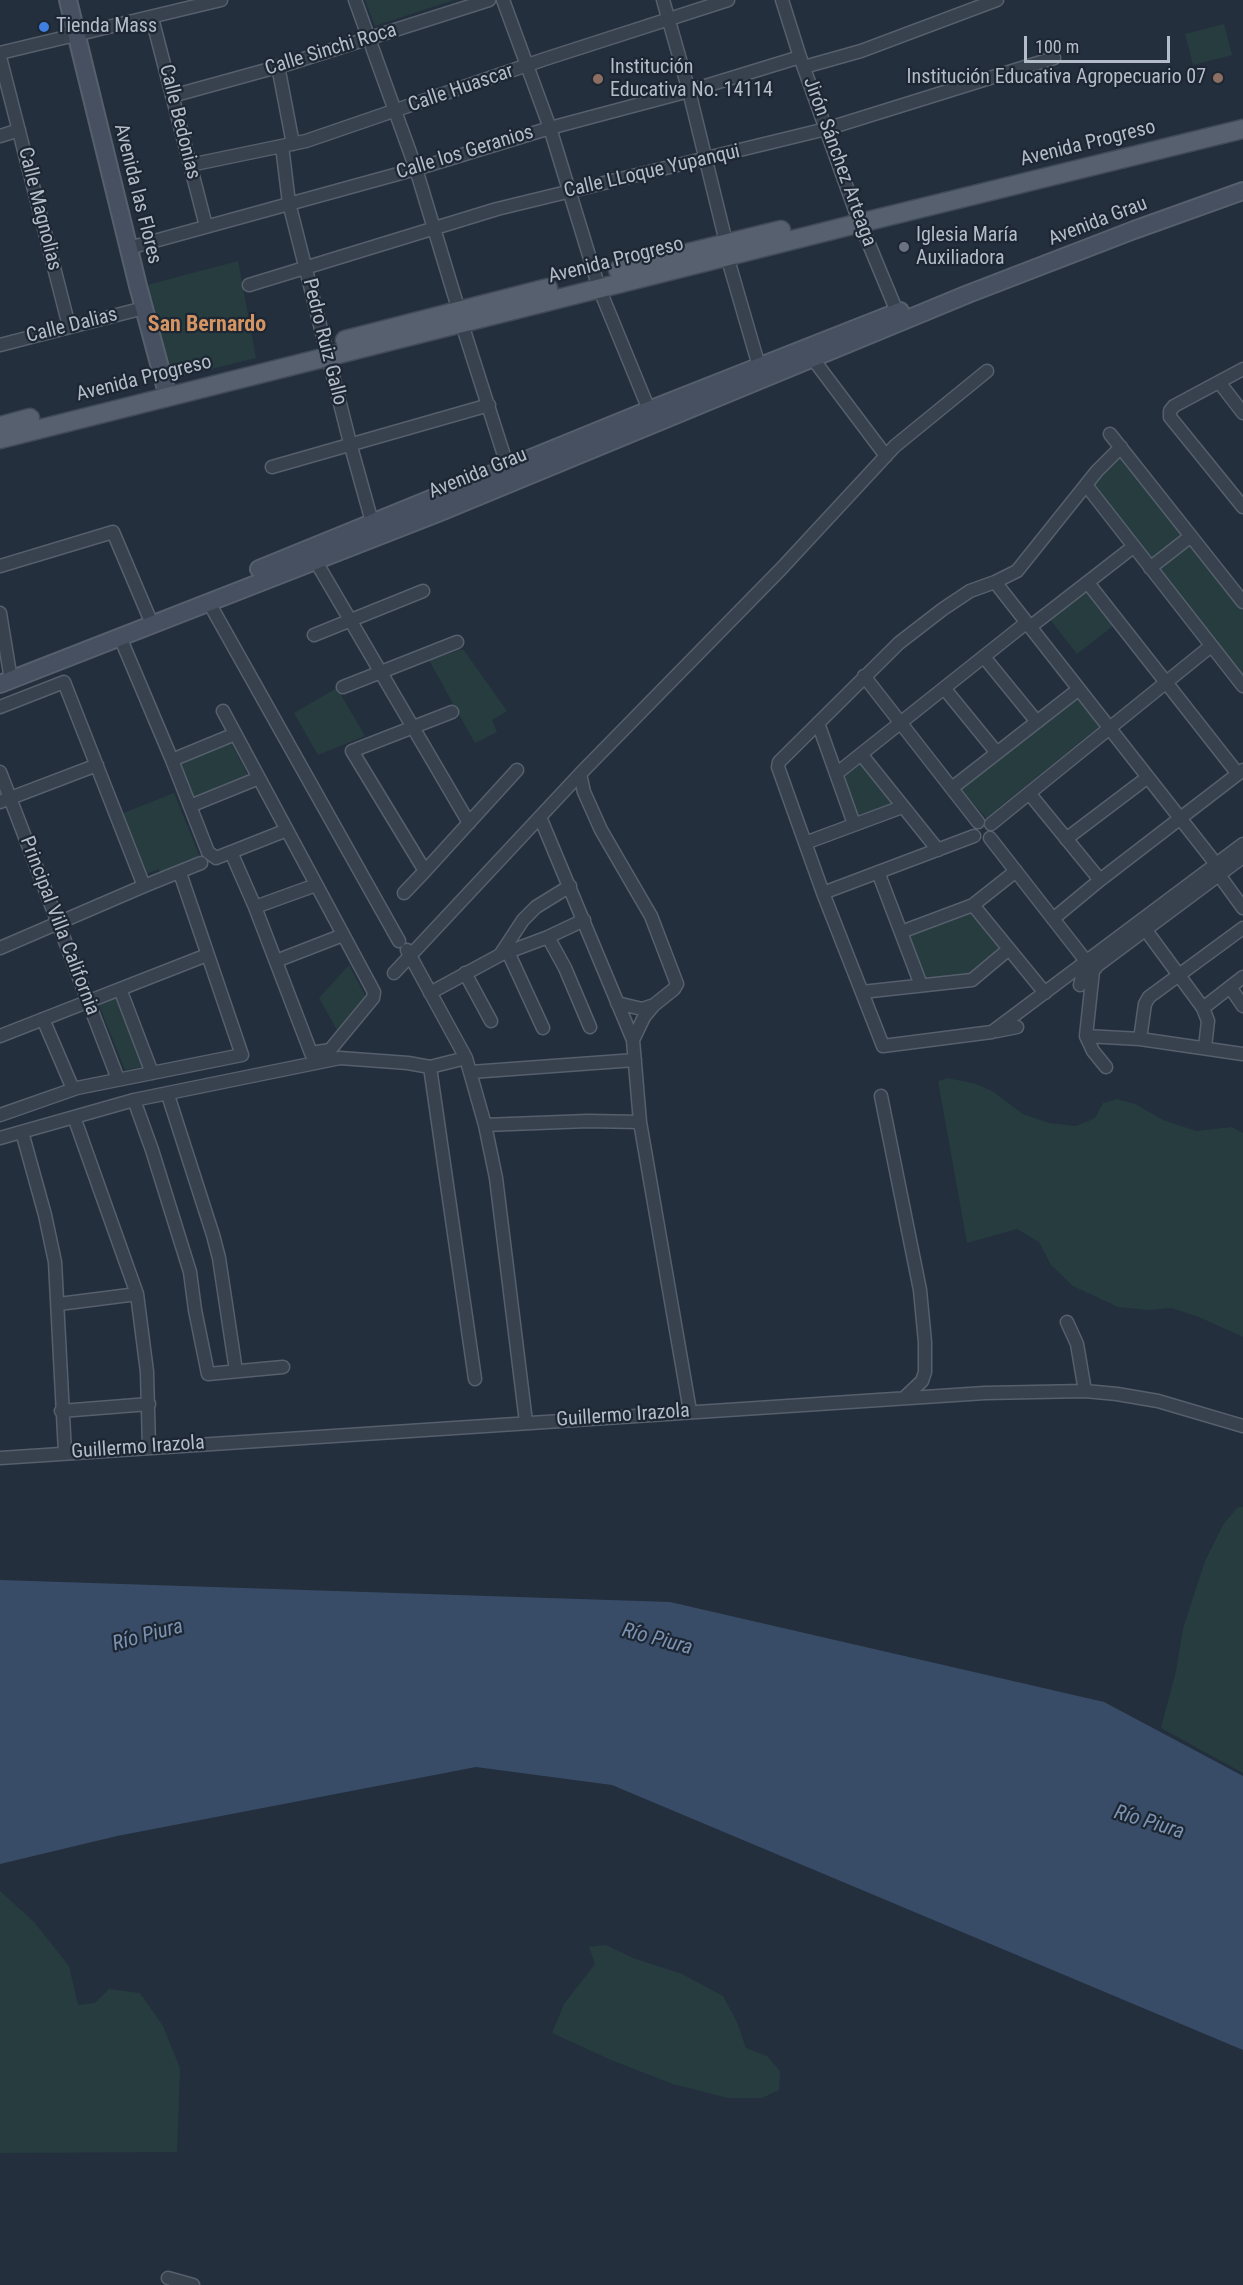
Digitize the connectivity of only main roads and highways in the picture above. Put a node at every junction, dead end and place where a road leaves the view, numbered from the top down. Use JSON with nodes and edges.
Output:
{"nodes":[{"id":1,"x":1243,"y":117,"type":"edge"},
{"id":2,"x":1243,"y":129,"type":"edge"},
{"id":3,"x":858,"y":218,"type":"junction"},
{"id":4,"x":166,"y":391,"type":"junction"},
{"id":5,"x":0,"y":426,"type":"edge"},
{"id":6,"x":0,"y":439,"type":"edge"}],
"edges":[{"from":1,"to":3,"type":"main road","name":"Avenida Progreso"},
{"from":2,"to":3,"type":"main road","name":"Avenida Progreso"},
{"from":3,"to":4,"type":"main road","name":"Avenida Progreso"},
{"from":4,"to":5,"type":"main road","name":"Avenida Progreso"},
{"from":4,"to":6,"type":"main road","name":"Avenida Progreso"}]}
